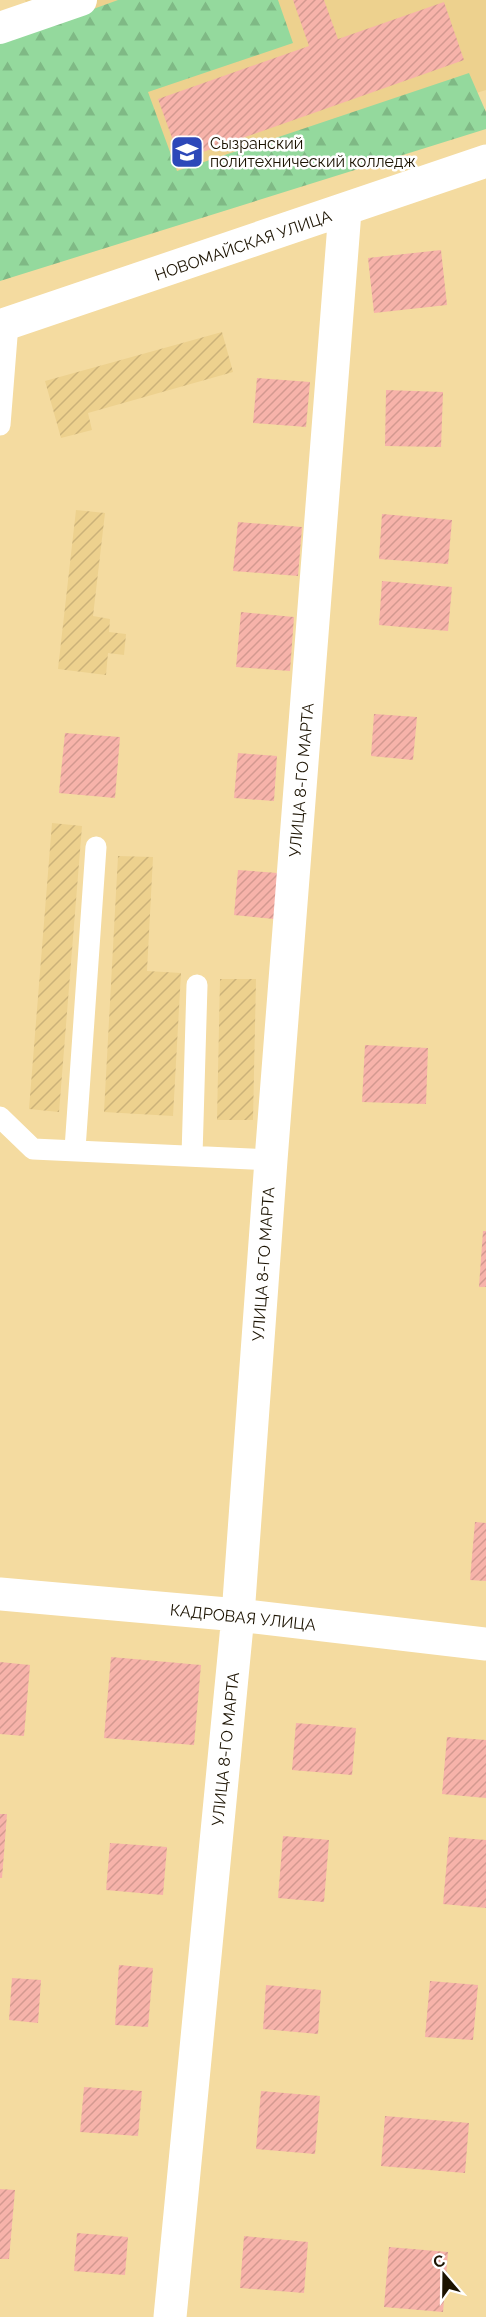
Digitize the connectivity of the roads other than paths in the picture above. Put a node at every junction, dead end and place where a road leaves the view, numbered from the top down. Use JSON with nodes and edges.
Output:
{"nodes":[{"id":1,"x":81,"y":0,"type":"edge"},
{"id":2,"x":0,"y":28,"type":"edge"},
{"id":3,"x":486,"y":161,"type":"edge"},
{"id":4,"x":345,"y":211,"type":"junction"},
{"id":5,"x":4,"y":325,"type":"edge"},
{"id":6,"x":0,"y":425,"type":"edge"},
{"id":7,"x":96,"y":848,"type":"dead end"},
{"id":8,"x":197,"y":985,"type":"dead end"},
{"id":9,"x":0,"y":1117,"type":"edge"},
{"id":10,"x":75,"y":1149,"type":"junction"},
{"id":11,"x":192,"y":1156,"type":"junction"},
{"id":12,"x":271,"y":1160,"type":"junction"},
{"id":13,"x":0,"y":1594,"type":"edge"},
{"id":14,"x":238,"y":1615,"type":"junction"},
{"id":15,"x":486,"y":1644,"type":"edge"},
{"id":16,"x":170,"y":2317,"type":"edge"}],
"edges":[{"from":1,"to":2,"type":"street"},
{"from":3,"to":4,"type":"street","name":"НОВОМАЙСКАЯ УЛИЦА"},
{"from":4,"to":5,"type":"street","name":"НОВОМАЙСКАЯ УЛИЦА"},
{"from":4,"to":12,"type":"street","name":"УЛИЦА 8-ГО МАРТА"},
{"from":5,"to":6,"type":"lane"},
{"from":7,"to":10,"type":"lane"},
{"from":8,"to":11,"type":"lane"},
{"from":9,"to":10,"type":"lane"},
{"from":10,"to":11,"type":"lane"},
{"from":11,"to":12,"type":"lane"},
{"from":12,"to":14,"type":"street","name":"УЛИЦА 8-ГО МАРТА"},
{"from":13,"to":14,"type":"street","name":"КАДРОВАЯ УЛИЦА"},
{"from":14,"to":15,"type":"street","name":"КАДРОВАЯ УЛИЦА"},
{"from":14,"to":16,"type":"street","name":"УЛИЦА 8-ГО МАРТА"}]}
